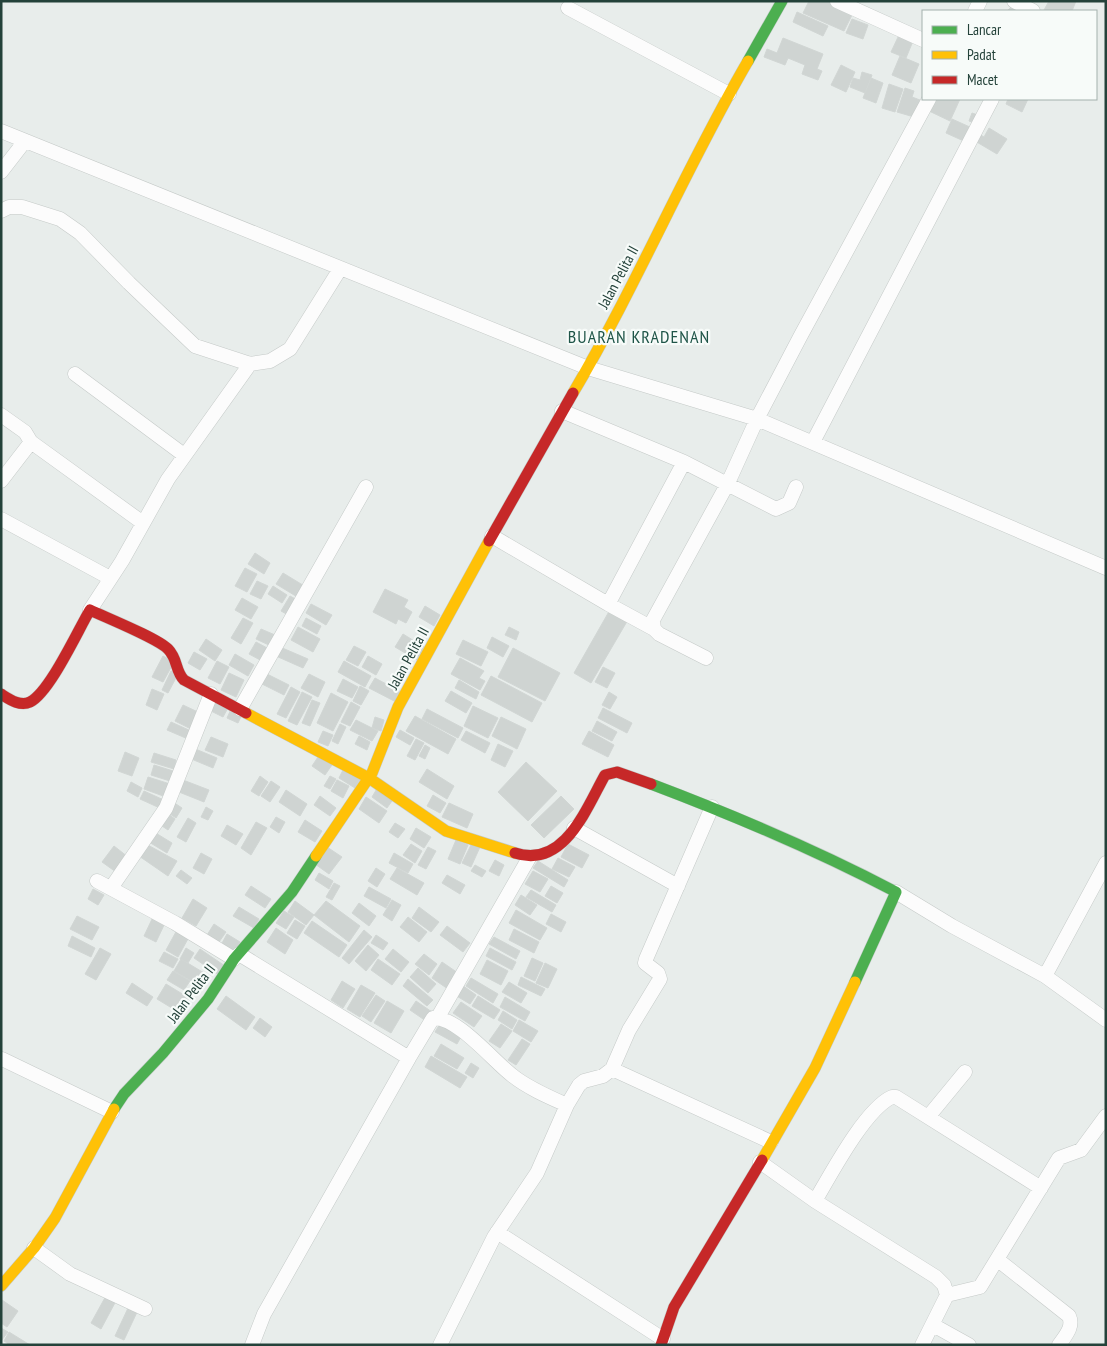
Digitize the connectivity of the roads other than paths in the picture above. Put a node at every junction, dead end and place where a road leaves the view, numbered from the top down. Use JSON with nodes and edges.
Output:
{"nodes":[{"id":1,"x":782,"y":1,"type":"edge"},
{"id":2,"x":837,"y":1,"type":"edge"},
{"id":3,"x":1014,"y":1,"type":"edge"},
{"id":4,"x":568,"y":8,"type":"dead end"},
{"id":5,"x":1031,"y":10,"type":"edge"},
{"id":6,"x":922,"y":40,"type":"edge"},
{"id":7,"x":729,"y":94,"type":"junction"},
{"id":8,"x":927,"y":100,"type":"edge"},
{"id":9,"x":991,"y":100,"type":"edge"},
{"id":10,"x":1,"y":131,"type":"edge"},
{"id":11,"x":24,"y":141,"type":"junction"},
{"id":12,"x":1,"y":172,"type":"edge"},
{"id":13,"x":1,"y":210,"type":"edge"},
{"id":14,"x":337,"y":267,"type":"junction"},
{"id":15,"x":250,"y":364,"type":"junction"},
{"id":16,"x":588,"y":368,"type":"junction"},
{"id":17,"x":75,"y":374,"type":"dead end"},
{"id":18,"x":562,"y":411,"type":"junction"},
{"id":19,"x":1,"y":415,"type":"edge"},
{"id":20,"x":757,"y":419,"type":"junction"},
{"id":21,"x":31,"y":442,"type":"junction"},
{"id":22,"x":813,"y":442,"type":"junction"},
{"id":23,"x":184,"y":456,"type":"junction"},
{"id":24,"x":684,"y":462,"type":"junction"},
{"id":25,"x":1,"y":481,"type":"edge"},
{"id":26,"x":728,"y":484,"type":"junction"},
{"id":27,"x":366,"y":487,"type":"dead end"},
{"id":28,"x":796,"y":488,"type":"dead end"},
{"id":29,"x":1,"y":519,"type":"edge"},
{"id":30,"x":143,"y":523,"type":"junction"},
{"id":31,"x":492,"y":536,"type":"junction"},
{"id":32,"x":1106,"y":568,"type":"edge"},
{"id":33,"x":110,"y":578,"type":"junction"},
{"id":34,"x":608,"y":604,"type":"junction"},
{"id":35,"x":90,"y":610,"type":"junction"},
{"id":36,"x":654,"y":629,"type":"junction"},
{"id":37,"x":706,"y":658,"type":"dead end"},
{"id":38,"x":1,"y":694,"type":"edge"},
{"id":39,"x":211,"y":694,"type":"junction"},
{"id":40,"x":240,"y":709,"type":"junction"},
{"id":41,"x":369,"y":778,"type":"junction"},
{"id":42,"x":712,"y":807,"type":"junction"},
{"id":43,"x":574,"y":828,"type":"junction"},
{"id":44,"x":529,"y":858,"type":"junction"},
{"id":45,"x":1106,"y":863,"type":"edge"},
{"id":46,"x":97,"y":881,"type":"dead end"},
{"id":47,"x":678,"y":886,"type":"junction"},
{"id":48,"x":111,"y":888,"type":"junction"},
{"id":49,"x":896,"y":892,"type":"junction"},
{"id":50,"x":237,"y":957,"type":"junction"},
{"id":51,"x":1047,"y":974,"type":"junction"},
{"id":52,"x":438,"y":1017,"type":"junction"},
{"id":53,"x":1106,"y":1020,"type":"edge"},
{"id":54,"x":2,"y":1058,"type":"edge"},
{"id":55,"x":409,"y":1058,"type":"junction"},
{"id":56,"x":612,"y":1069,"type":"junction"},
{"id":57,"x":965,"y":1072,"type":"dead end"},
{"id":58,"x":567,"y":1105,"type":"junction"},
{"id":59,"x":112,"y":1112,"type":"junction"},
{"id":60,"x":1106,"y":1116,"type":"edge"},
{"id":61,"x":928,"y":1117,"type":"junction"},
{"id":62,"x":771,"y":1142,"type":"junction"},
{"id":63,"x":760,"y":1162,"type":"junction"},
{"id":64,"x":1041,"y":1188,"type":"junction"},
{"id":65,"x":815,"y":1201,"type":"junction"},
{"id":66,"x":497,"y":1232,"type":"junction"},
{"id":67,"x":34,"y":1248,"type":"junction"},
{"id":68,"x":998,"y":1260,"type":"junction"},
{"id":69,"x":1,"y":1286,"type":"edge"},
{"id":70,"x":947,"y":1295,"type":"junction"},
{"id":71,"x":145,"y":1310,"type":"dead end"},
{"id":72,"x":934,"y":1325,"type":"junction"},
{"id":73,"x":662,"y":1342,"type":"edge"},
{"id":74,"x":252,"y":1345,"type":"edge"},
{"id":75,"x":440,"y":1345,"type":"edge"},
{"id":76,"x":922,"y":1345,"type":"edge"},
{"id":77,"x":969,"y":1345,"type":"edge"},
{"id":78,"x":1059,"y":1345,"type":"edge"}],
"edges":[{"from":1,"to":7,"type":"street","name":"Jalan Pelita II"},
{"from":2,"to":6,"type":"street"},
{"from":3,"to":5,"type":"street"},
{"from":4,"to":7,"type":"street"},
{"from":7,"to":16,"type":"street","name":"Jalan Pelita II"},
{"from":8,"to":20,"type":"street"},
{"from":9,"to":22,"type":"street"},
{"from":10,"to":11,"type":"street"},
{"from":11,"to":12,"type":"street"},
{"from":11,"to":14,"type":"street"},
{"from":13,"to":15,"type":"street"},
{"from":14,"to":15,"type":"street"},
{"from":14,"to":16,"type":"street"},
{"from":15,"to":23,"type":"street"},
{"from":16,"to":18,"type":"street","name":"Jalan Pelita II"},
{"from":16,"to":20,"type":"street"},
{"from":17,"to":23,"type":"street"},
{"from":18,"to":24,"type":"street"},
{"from":18,"to":31,"type":"street","name":"Jalan Pelita II"},
{"from":19,"to":21,"type":"street"},
{"from":20,"to":22,"type":"street"},
{"from":20,"to":26,"type":"street"},
{"from":21,"to":25,"type":"street"},
{"from":21,"to":30,"type":"street"},
{"from":22,"to":32,"type":"street"},
{"from":23,"to":30,"type":"street"},
{"from":24,"to":26,"type":"street"},
{"from":24,"to":34,"type":"street"},
{"from":26,"to":28,"type":"street"},
{"from":26,"to":36,"type":"street"},
{"from":27,"to":40,"type":"street"},
{"from":29,"to":33,"type":"street"},
{"from":30,"to":33,"type":"street"},
{"from":31,"to":34,"type":"street"},
{"from":31,"to":41,"type":"street","name":"Jalan Pelita II"},
{"from":33,"to":35,"type":"street"},
{"from":34,"to":36,"type":"street"},
{"from":35,"to":38,"type":"street"},
{"from":35,"to":39,"type":"street"},
{"from":36,"to":37,"type":"street"},
{"from":39,"to":40,"type":"street"},
{"from":39,"to":48,"type":"street"},
{"from":40,"to":41,"type":"street"},
{"from":41,"to":44,"type":"street"},
{"from":41,"to":50,"type":"street","name":"Jalan Pelita II"},
{"from":42,"to":43,"type":"street"},
{"from":42,"to":47,"type":"street"},
{"from":42,"to":49,"type":"street"},
{"from":43,"to":44,"type":"street"},
{"from":43,"to":47,"type":"street"},
{"from":44,"to":52,"type":"street"},
{"from":45,"to":51,"type":"street"},
{"from":46,"to":48,"type":"street"},
{"from":47,"to":56,"type":"street"},
{"from":48,"to":50,"type":"street"},
{"from":49,"to":51,"type":"street"},
{"from":49,"to":62,"type":"street"},
{"from":50,"to":55,"type":"street"},
{"from":50,"to":59,"type":"street","name":"Jalan Pelita II"},
{"from":51,"to":53,"type":"street"},
{"from":52,"to":55,"type":"street"},
{"from":52,"to":58,"type":"street"},
{"from":54,"to":59,"type":"street"},
{"from":55,"to":74,"type":"street"},
{"from":56,"to":58,"type":"street"},
{"from":56,"to":62,"type":"street"},
{"from":57,"to":61,"type":"street"},
{"from":58,"to":66,"type":"street"},
{"from":59,"to":67,"type":"street","name":"Jalan Pelita II"},
{"from":60,"to":64,"type":"street"},
{"from":61,"to":64,"type":"street"},
{"from":61,"to":65,"type":"street"},
{"from":62,"to":63,"type":"street"},
{"from":63,"to":65,"type":"street"},
{"from":63,"to":73,"type":"street"},
{"from":64,"to":68,"type":"street"},
{"from":65,"to":70,"type":"street"},
{"from":66,"to":73,"type":"street"},
{"from":66,"to":75,"type":"street"},
{"from":67,"to":69,"type":"street","name":"Jalan Pelita II"},
{"from":67,"to":71,"type":"street"},
{"from":68,"to":70,"type":"street"},
{"from":68,"to":78,"type":"street"},
{"from":70,"to":72,"type":"street"},
{"from":72,"to":76,"type":"street"},
{"from":72,"to":77,"type":"street"}]}
